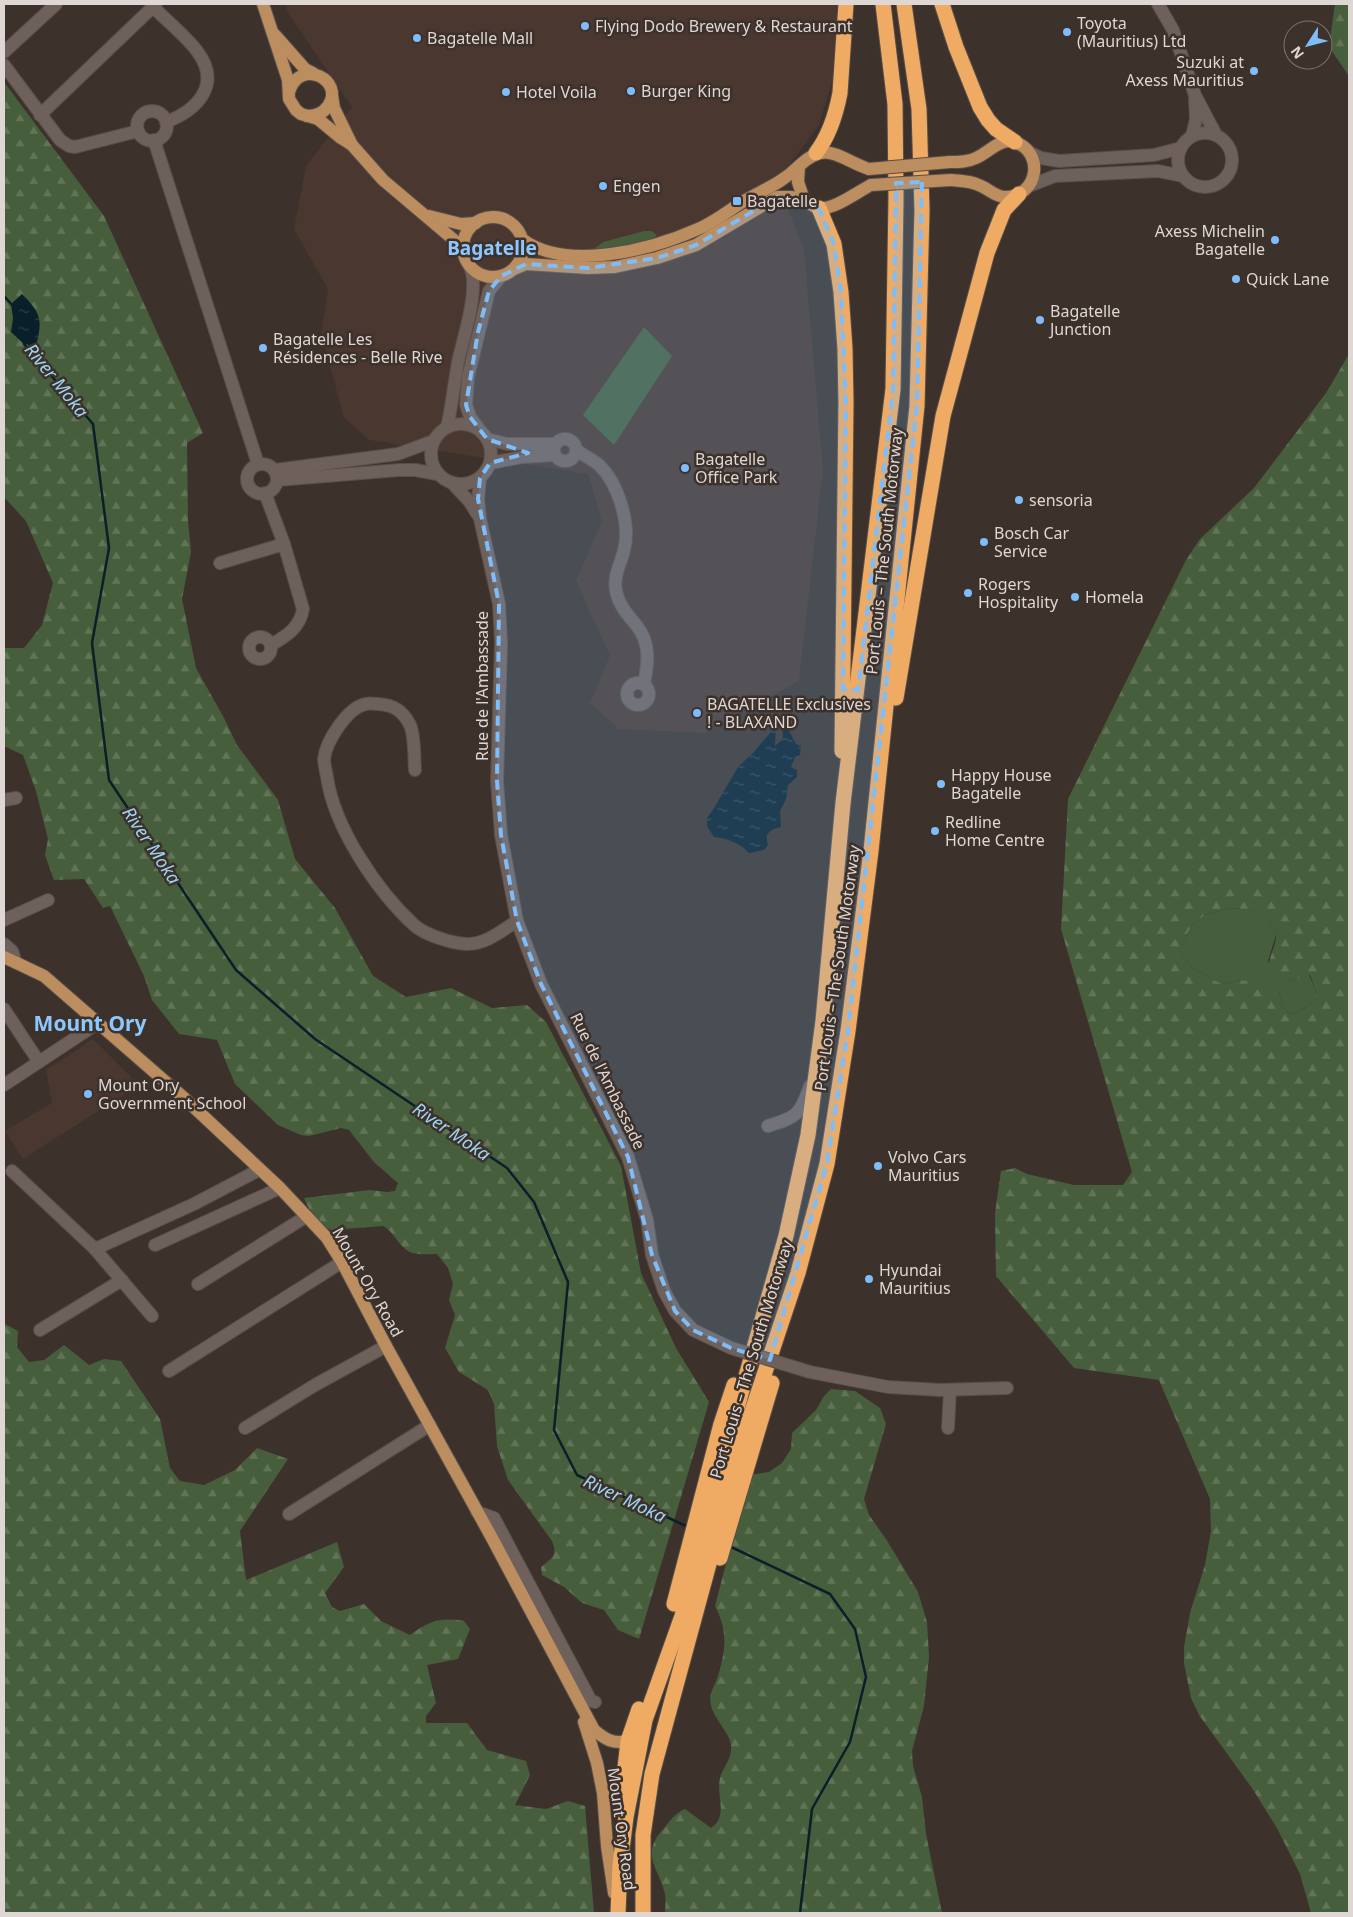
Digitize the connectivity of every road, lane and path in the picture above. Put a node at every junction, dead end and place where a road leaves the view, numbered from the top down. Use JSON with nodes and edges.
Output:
{"nodes":[{"id":1,"x":56,"y":4,"type":"edge"},
{"id":2,"x":263,"y":4,"type":"edge"},
{"id":3,"x":846,"y":4,"type":"edge"},
{"id":4,"x":883,"y":4,"type":"edge"},
{"id":5,"x":904,"y":4,"type":"edge"},
{"id":6,"x":942,"y":4,"type":"edge"},
{"id":7,"x":1158,"y":4,"type":"edge"},
{"id":8,"x":155,"y":5,"type":"edge"},
{"id":9,"x":272,"y":31,"type":"junction"},
{"id":10,"x":4,"y":52,"type":"edge"},
{"id":11,"x":4,"y":65,"type":"edge"},
{"id":12,"x":313,"y":74,"type":"junction"},
{"id":13,"x":289,"y":92,"type":"junction"},
{"id":14,"x":332,"y":95,"type":"junction"},
{"id":15,"x":1195,"y":95,"type":"junction"},
{"id":16,"x":40,"y":115,"type":"junction"},
{"id":17,"x":307,"y":116,"type":"junction"},
{"id":18,"x":166,"y":122,"type":"junction"},
{"id":19,"x":138,"y":131,"type":"junction"},
{"id":20,"x":1216,"y":135,"type":"junction"},
{"id":21,"x":1192,"y":136,"type":"junction"},
{"id":22,"x":154,"y":140,"type":"junction"},
{"id":23,"x":1015,"y":142,"type":"junction"},
{"id":24,"x":352,"y":145,"type":"junction"},
{"id":25,"x":1181,"y":148,"type":"junction"},
{"id":26,"x":1029,"y":152,"type":"junction"},
{"id":27,"x":816,"y":153,"type":"junction"},
{"id":28,"x":799,"y":166,"type":"junction"},
{"id":29,"x":1183,"y":176,"type":"junction"},
{"id":30,"x":1024,"y":190,"type":"junction"},
{"id":31,"x":804,"y":200,"type":"junction"},
{"id":32,"x":819,"y":208,"type":"junction"},
{"id":33,"x":420,"y":213,"type":"junction"},
{"id":34,"x":476,"y":223,"type":"junction"},
{"id":35,"x":522,"y":239,"type":"junction"},
{"id":36,"x":463,"y":251,"type":"junction"},
{"id":37,"x":470,"y":267,"type":"junction"},
{"id":38,"x":514,"y":269,"type":"junction"},
{"id":39,"x":501,"y":276,"type":"junction"},
{"id":40,"x":447,"y":427,"type":"junction"},
{"id":41,"x":484,"y":435,"type":"junction"},
{"id":42,"x":433,"y":441,"type":"junction"},
{"id":43,"x":555,"y":449,"type":"junction"},
{"id":44,"x":490,"y":463,"type":"junction"},
{"id":45,"x":258,"y":464,"type":"junction"},
{"id":46,"x":437,"y":474,"type":"junction"},
{"id":47,"x":276,"y":475,"type":"junction"},
{"id":48,"x":480,"y":478,"type":"junction"},
{"id":49,"x":453,"y":484,"type":"junction"},
{"id":50,"x":265,"y":493,"type":"junction"},
{"id":51,"x":480,"y":519,"type":"junction"},
{"id":52,"x":284,"y":544,"type":"junction"},
{"id":53,"x":220,"y":563,"type":"dead end"},
{"id":54,"x":271,"y":645,"type":"dead end"},
{"id":55,"x":644,"y":684,"type":"dead end"},
{"id":56,"x":415,"y":770,"type":"dead end"},
{"id":57,"x":843,"y":803,"type":"junction"},
{"id":58,"x":871,"y":851,"type":"junction"},
{"id":59,"x":48,"y":900,"type":"dead end"},
{"id":60,"x":4,"y":920,"type":"edge"},
{"id":61,"x":517,"y":921,"type":"junction"},
{"id":62,"x":4,"y":944,"type":"edge"},
{"id":63,"x":4,"y":957,"type":"edge"},
{"id":64,"x":16,"y":963,"type":"junction"},
{"id":65,"x":4,"y":1009,"type":"edge"},
{"id":66,"x":824,"y":1021,"type":"junction"},
{"id":67,"x":98,"y":1022,"type":"junction"},
{"id":68,"x":39,"y":1062,"type":"junction"},
{"id":69,"x":4,"y":1085,"type":"edge"},
{"id":70,"x":768,"y":1126,"type":"dead end"},
{"id":71,"x":259,"y":1170,"type":"junction"},
{"id":72,"x":12,"y":1172,"type":"dead end"},
{"id":73,"x":280,"y":1188,"type":"junction"},
{"id":74,"x":307,"y":1216,"type":"junction"},
{"id":75,"x":155,"y":1244,"type":"dead end"},
{"id":76,"x":95,"y":1249,"type":"junction"},
{"id":77,"x":342,"y":1262,"type":"junction"},
{"id":78,"x":122,"y":1280,"type":"junction"},
{"id":79,"x":198,"y":1284,"type":"dead end"},
{"id":80,"x":152,"y":1316,"type":"dead end"},
{"id":81,"x":40,"y":1330,"type":"dead end"},
{"id":82,"x":386,"y":1346,"type":"junction"},
{"id":83,"x":168,"y":1371,"type":"dead end"},
{"id":84,"x":1007,"y":1388,"type":"dead end"},
{"id":85,"x":950,"y":1390,"type":"junction"},
{"id":86,"x":430,"y":1425,"type":"junction"},
{"id":87,"x":245,"y":1428,"type":"dead end"},
{"id":88,"x":948,"y":1428,"type":"dead end"},
{"id":89,"x":738,"y":1432,"type":"junction"},
{"id":90,"x":477,"y":1512,"type":"junction"},
{"id":91,"x":288,"y":1514,"type":"dead end"},
{"id":92,"x":687,"y":1617,"type":"junction"},
{"id":93,"x":573,"y":1693,"type":"junction"},
{"id":94,"x":596,"y":1702,"type":"dead end"},
{"id":95,"x":628,"y":1741,"type":"junction"},
{"id":96,"x":620,"y":1865,"type":"junction"},
{"id":97,"x":618,"y":1913,"type":"edge"},
{"id":98,"x":643,"y":1913,"type":"edge"}],
"edges":[{"from":1,"to":10,"type":"street"},
{"from":2,"to":9,"type":"main road"},
{"from":3,"to":27,"type":"highway"},
{"from":4,"to":57,"type":"highway","name":"Port Louis – The South Motorway"},
{"from":5,"to":58,"type":"highway","name":"Port Louis – The South Motorway"},
{"from":6,"to":23,"type":"highway"},
{"from":7,"to":15,"type":"street"},
{"from":8,"to":16,"type":"street"},
{"from":8,"to":18,"type":"street"},
{"from":9,"to":12,"type":"main road"},
{"from":9,"to":13,"type":"main road"},
{"from":11,"to":16,"type":"street"},
{"from":12,"to":13,"type":"main road"},
{"from":12,"to":14,"type":"main road"},
{"from":13,"to":17,"type":"main road"},
{"from":14,"to":17,"type":"main road"},
{"from":14,"to":24,"type":"main road"},
{"from":15,"to":20,"type":"street"},
{"from":15,"to":21,"type":"street"},
{"from":16,"to":19,"type":"street"},
{"from":17,"to":24,"type":"main road"},
{"from":18,"to":19,"type":"street"},
{"from":18,"to":22,"type":"street"},
{"from":19,"to":22,"type":"street"},
{"from":20,"to":21,"type":"street"},
{"from":20,"to":29,"type":"street"},
{"from":21,"to":25,"type":"street"},
{"from":22,"to":45,"type":"street"},
{"from":23,"to":26,"type":"main road"},
{"from":23,"to":27,"type":"main road","bridge":true},
{"from":24,"to":33,"type":"main road"},
{"from":25,"to":26,"type":"street"},
{"from":25,"to":29,"type":"street"},
{"from":26,"to":30,"type":"main road"},
{"from":27,"to":28,"type":"main road"},
{"from":28,"to":31,"type":"main road"},
{"from":28,"to":35,"type":"main road"},
{"from":29,"to":30,"type":"street"},
{"from":30,"to":32,"type":"main road","bridge":true},
{"from":30,"to":58,"type":"highway"},
{"from":31,"to":32,"type":"main road"},
{"from":31,"to":38,"type":"main road"},
{"from":32,"to":57,"type":"highway"},
{"from":33,"to":34,"type":"main road"},
{"from":33,"to":36,"type":"main road"},
{"from":34,"to":35,"type":"main road"},
{"from":34,"to":36,"type":"main road"},
{"from":35,"to":38,"type":"main road"},
{"from":36,"to":37,"type":"main road"},
{"from":37,"to":39,"type":"main road"},
{"from":37,"to":40,"type":"street"},
{"from":38,"to":39,"type":"main road"},
{"from":39,"to":41,"type":"street"},
{"from":40,"to":41,"type":"street"},
{"from":40,"to":42,"type":"street"},
{"from":41,"to":43,"type":"street"},
{"from":41,"to":44,"type":"street"},
{"from":42,"to":46,"type":"street"},
{"from":42,"to":47,"type":"street"},
{"from":43,"to":44,"type":"street"},
{"from":43,"to":55,"type":"street"},
{"from":44,"to":48,"type":"street"},
{"from":45,"to":47,"type":"street"},
{"from":45,"to":50,"type":"street"},
{"from":46,"to":47,"type":"street"},
{"from":46,"to":49,"type":"street"},
{"from":47,"to":50,"type":"street"},
{"from":48,"to":49,"type":"street"},
{"from":48,"to":51,"type":"street"},
{"from":49,"to":51,"type":"street"},
{"from":50,"to":52,"type":"street"},
{"from":51,"to":61,"type":"street","name":"Rue de l'Ambassade"},
{"from":52,"to":53,"type":"street"},
{"from":52,"to":54,"type":"street"},
{"from":56,"to":61,"type":"street"},
{"from":57,"to":66,"type":"highway","name":"Port Louis – The South Motorway"},
{"from":58,"to":89,"type":"highway","name":"Port Louis – The South Motorway"},
{"from":59,"to":60,"type":"street"},
{"from":61,"to":85,"type":"street","name":"Rue de l'Ambassade","bridge":true},
{"from":62,"to":64,"type":"street"},
{"from":63,"to":64,"type":"main road","name":"Mount Ory Road"},
{"from":64,"to":67,"type":"main road","name":"Mount Ory Road"},
{"from":65,"to":68,"type":"street"},
{"from":66,"to":70,"type":"street"},
{"from":66,"to":89,"type":"highway","name":"Port Louis – The South Motorway"},
{"from":67,"to":68,"type":"street"},
{"from":67,"to":71,"type":"main road","name":"Mount Ory Road"},
{"from":68,"to":69,"type":"street"},
{"from":71,"to":73,"type":"main road","name":"Mount Ory Road"},
{"from":71,"to":76,"type":"street"},
{"from":72,"to":76,"type":"street"},
{"from":73,"to":74,"type":"main road","name":"Mount Ory Road"},
{"from":73,"to":75,"type":"street"},
{"from":74,"to":77,"type":"main road","name":"Mount Ory Road"},
{"from":74,"to":79,"type":"street"},
{"from":76,"to":78,"type":"street"},
{"from":77,"to":82,"type":"main road","name":"Mount Ory Road"},
{"from":77,"to":83,"type":"street"},
{"from":78,"to":80,"type":"street"},
{"from":78,"to":81,"type":"street"},
{"from":82,"to":86,"type":"main road","name":"Mount Ory Road"},
{"from":82,"to":87,"type":"street"},
{"from":84,"to":85,"type":"street","name":"Rue de l'Ambassade"},
{"from":85,"to":88,"type":"street"},
{"from":86,"to":90,"type":"main road","name":"Mount Ory Road"},
{"from":86,"to":91,"type":"street"},
{"from":89,"to":92,"type":"highway","name":"Port Louis – The South Motorway"},
{"from":89,"to":92,"type":"highway"},
{"from":90,"to":93,"type":"main road","name":"Mount Ory Road"},
{"from":90,"to":94,"type":"street"},
{"from":92,"to":95,"type":"highway"},
{"from":92,"to":96,"type":"highway","name":"Port Louis – The South Motorway"},
{"from":92,"to":98,"type":"highway","name":"Port Louis – The South Motorway"},
{"from":93,"to":95,"type":"main road","name":"Mount Ory Road"},
{"from":93,"to":97,"type":"main road","name":"Mount Ory Road"},
{"from":95,"to":96,"type":"highway"},
{"from":96,"to":97,"type":"highway","name":"Port Louis – The South Motorway"}]}
